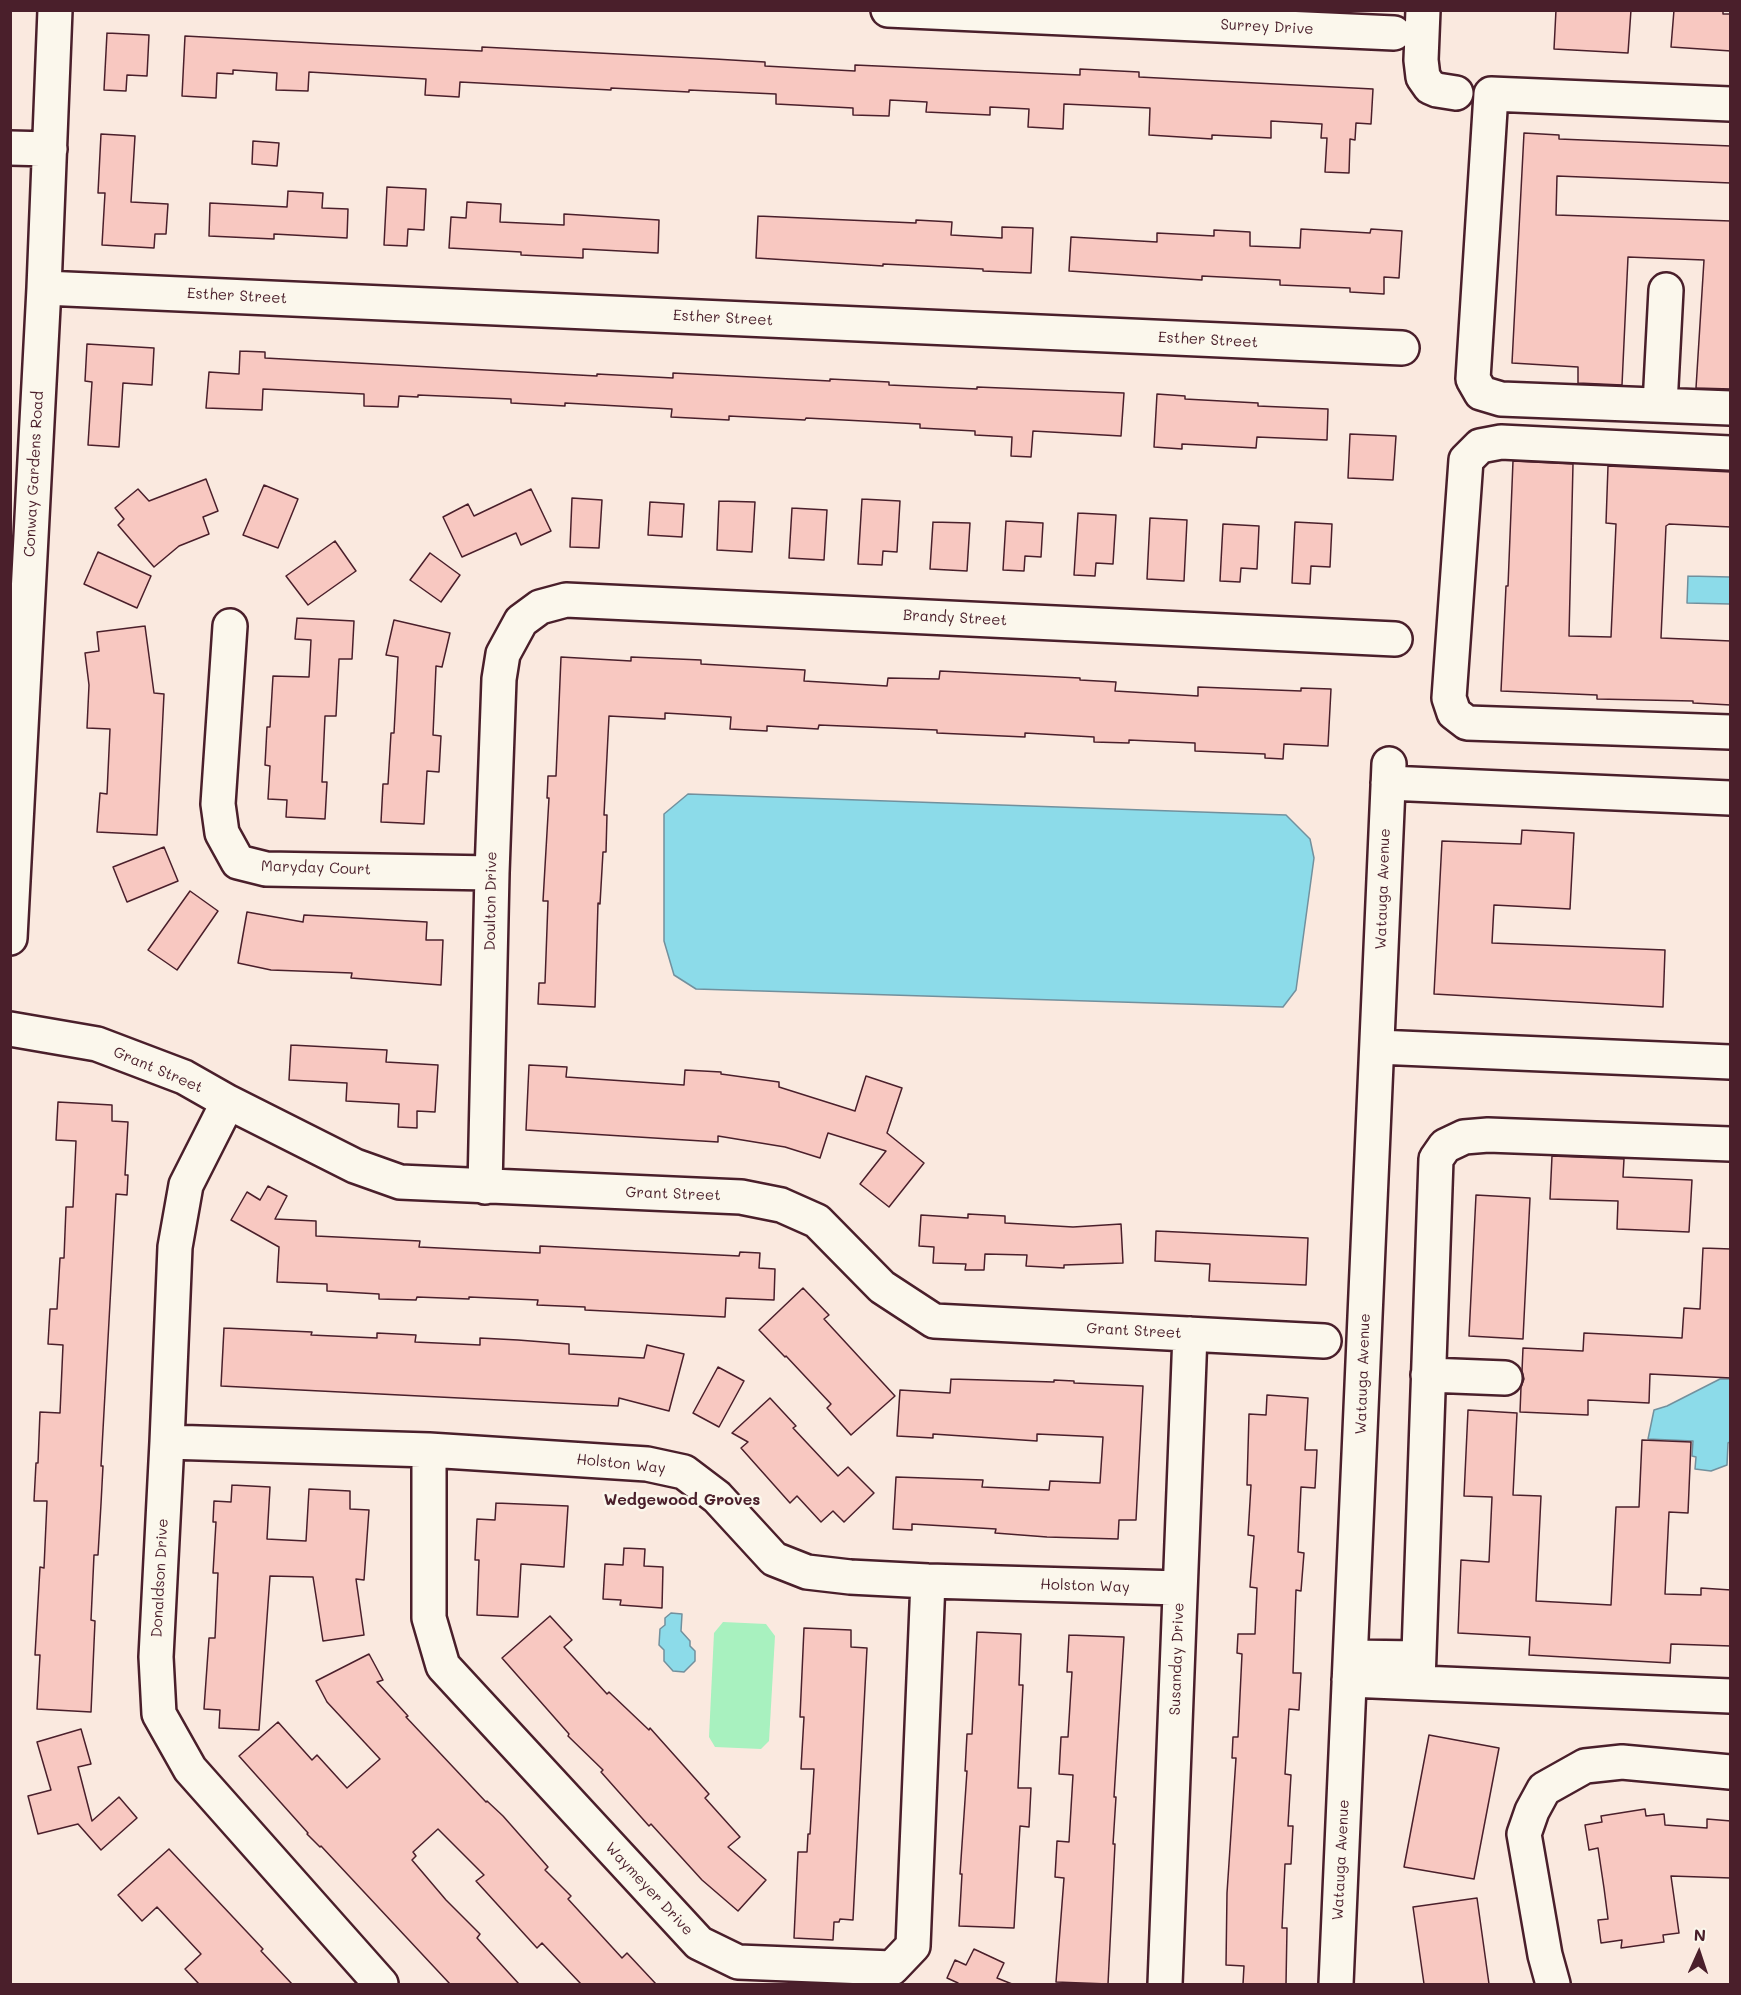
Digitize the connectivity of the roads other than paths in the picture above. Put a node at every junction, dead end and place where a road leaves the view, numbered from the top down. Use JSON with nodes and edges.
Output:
{"nodes":[{"id":1,"x":55,"y":10,"type":"edge"},
{"id":2,"x":888,"y":10,"type":"edge"},
{"id":3,"x":1423,"y":10,"type":"edge"},
{"id":4,"x":1394,"y":33,"type":"dead end"},
{"id":5,"x":1456,"y":93,"type":"dead end"},
{"id":6,"x":1731,"y":104,"type":"edge"},
{"id":7,"x":10,"y":148,"type":"edge"},
{"id":8,"x":50,"y":150,"type":"junction"},
{"id":9,"x":44,"y":288,"type":"junction"},
{"id":10,"x":1666,"y":290,"type":"dead end"},
{"id":11,"x":1402,"y":348,"type":"dead end"},
{"id":12,"x":1660,"y":405,"type":"junction"},
{"id":13,"x":1731,"y":408,"type":"edge"},
{"id":14,"x":23,"y":448,"type":"edge"},
{"id":15,"x":1731,"y":453,"type":"edge"},
{"id":16,"x":521,"y":621,"type":"joint"},
{"id":17,"x":230,"y":626,"type":"dead end"},
{"id":18,"x":1395,"y":639,"type":"dead end"},
{"id":19,"x":1731,"y":732,"type":"edge"},
{"id":20,"x":16,"y":742,"type":"edge"},
{"id":21,"x":1731,"y":798,"type":"edge"},
{"id":22,"x":492,"y":873,"type":"junction"},
{"id":23,"x":10,"y":938,"type":"edge"},
{"id":24,"x":10,"y":1029,"type":"edge"},
{"id":25,"x":1377,"y":1047,"type":"junction"},
{"id":26,"x":1731,"y":1062,"type":"edge"},
{"id":27,"x":228,"y":1102,"type":"junction"},
{"id":28,"x":1731,"y":1144,"type":"edge"},
{"id":29,"x":485,"y":1187,"type":"junction"},
{"id":30,"x":1190,"y":1334,"type":"junction"},
{"id":31,"x":1324,"y":1341,"type":"dead end"},
{"id":32,"x":1428,"y":1375,"type":"junction"},
{"id":33,"x":1505,"y":1378,"type":"dead end"},
{"id":34,"x":167,"y":1442,"type":"junction"},
{"id":35,"x":429,"y":1450,"type":"junction"},
{"id":36,"x":928,"y":1581,"type":"junction"},
{"id":37,"x":1180,"y":1588,"type":"junction"},
{"id":38,"x":1350,"y":1669,"type":"junction"},
{"id":39,"x":1418,"y":1670,"type":"junction"},
{"id":40,"x":1731,"y":1695,"type":"edge"},
{"id":41,"x":1731,"y":1772,"type":"edge"},
{"id":42,"x":381,"y":1984,"type":"edge"},
{"id":43,"x":1165,"y":1984,"type":"edge"},
{"id":44,"x":1336,"y":1984,"type":"edge"},
{"id":45,"x":1553,"y":1984,"type":"edge"}],
"edges":[{"from":1,"to":8,"type":"street","name":"Conway Gardens Road"},
{"from":2,"to":4,"type":"street","name":"Surrey Drive"},
{"from":3,"to":5,"type":"street"},
{"from":6,"to":12,"type":"street"},
{"from":7,"to":8,"type":"street"},
{"from":8,"to":9,"type":"street","name":"Conway Gardens Road"},
{"from":9,"to":11,"type":"street","name":"Esther Street"},
{"from":9,"to":14,"type":"street","name":"Conway Gardens Road"},
{"from":10,"to":12,"type":"street"},
{"from":12,"to":13,"type":"street"},
{"from":14,"to":20,"type":"street","name":"Conway Gardens Road"},
{"from":15,"to":19,"type":"street"},
{"from":16,"to":18,"type":"street","name":"Brandy Street"},
{"from":16,"to":22,"type":"street","name":"Doulton Drive"},
{"from":17,"to":22,"type":"street","name":"Maryday Court"},
{"from":20,"to":23,"type":"street","name":"Conway Gardens Road"},
{"from":21,"to":25,"type":"street","name":"Watauga Avenue"},
{"from":22,"to":29,"type":"street","name":"Doulton Drive"},
{"from":24,"to":27,"type":"street","name":"Grant Street"},
{"from":25,"to":26,"type":"street"},
{"from":25,"to":38,"type":"street","name":"Watauga Avenue"},
{"from":27,"to":29,"type":"street","name":"Grant Street"},
{"from":27,"to":34,"type":"street","name":"Donaldson Drive"},
{"from":28,"to":32,"type":"street"},
{"from":29,"to":30,"type":"street","name":"Grant Street"},
{"from":30,"to":31,"type":"street","name":"Grant Street"},
{"from":30,"to":37,"type":"street","name":"Susanday Drive"},
{"from":32,"to":33,"type":"street"},
{"from":32,"to":39,"type":"street"},
{"from":34,"to":35,"type":"street","name":"Holston Way"},
{"from":34,"to":42,"type":"street","name":"Donaldson Drive"},
{"from":35,"to":36,"type":"street","name":"Holston Way"},
{"from":35,"to":36,"type":"street","name":"Waymeyer Drive"},
{"from":36,"to":37,"type":"street","name":"Holston Way"},
{"from":37,"to":43,"type":"street","name":"Susanday Drive"},
{"from":38,"to":39,"type":"street"},
{"from":38,"to":44,"type":"street","name":"Watauga Avenue"},
{"from":39,"to":40,"type":"street"},
{"from":41,"to":45,"type":"street"}]}
